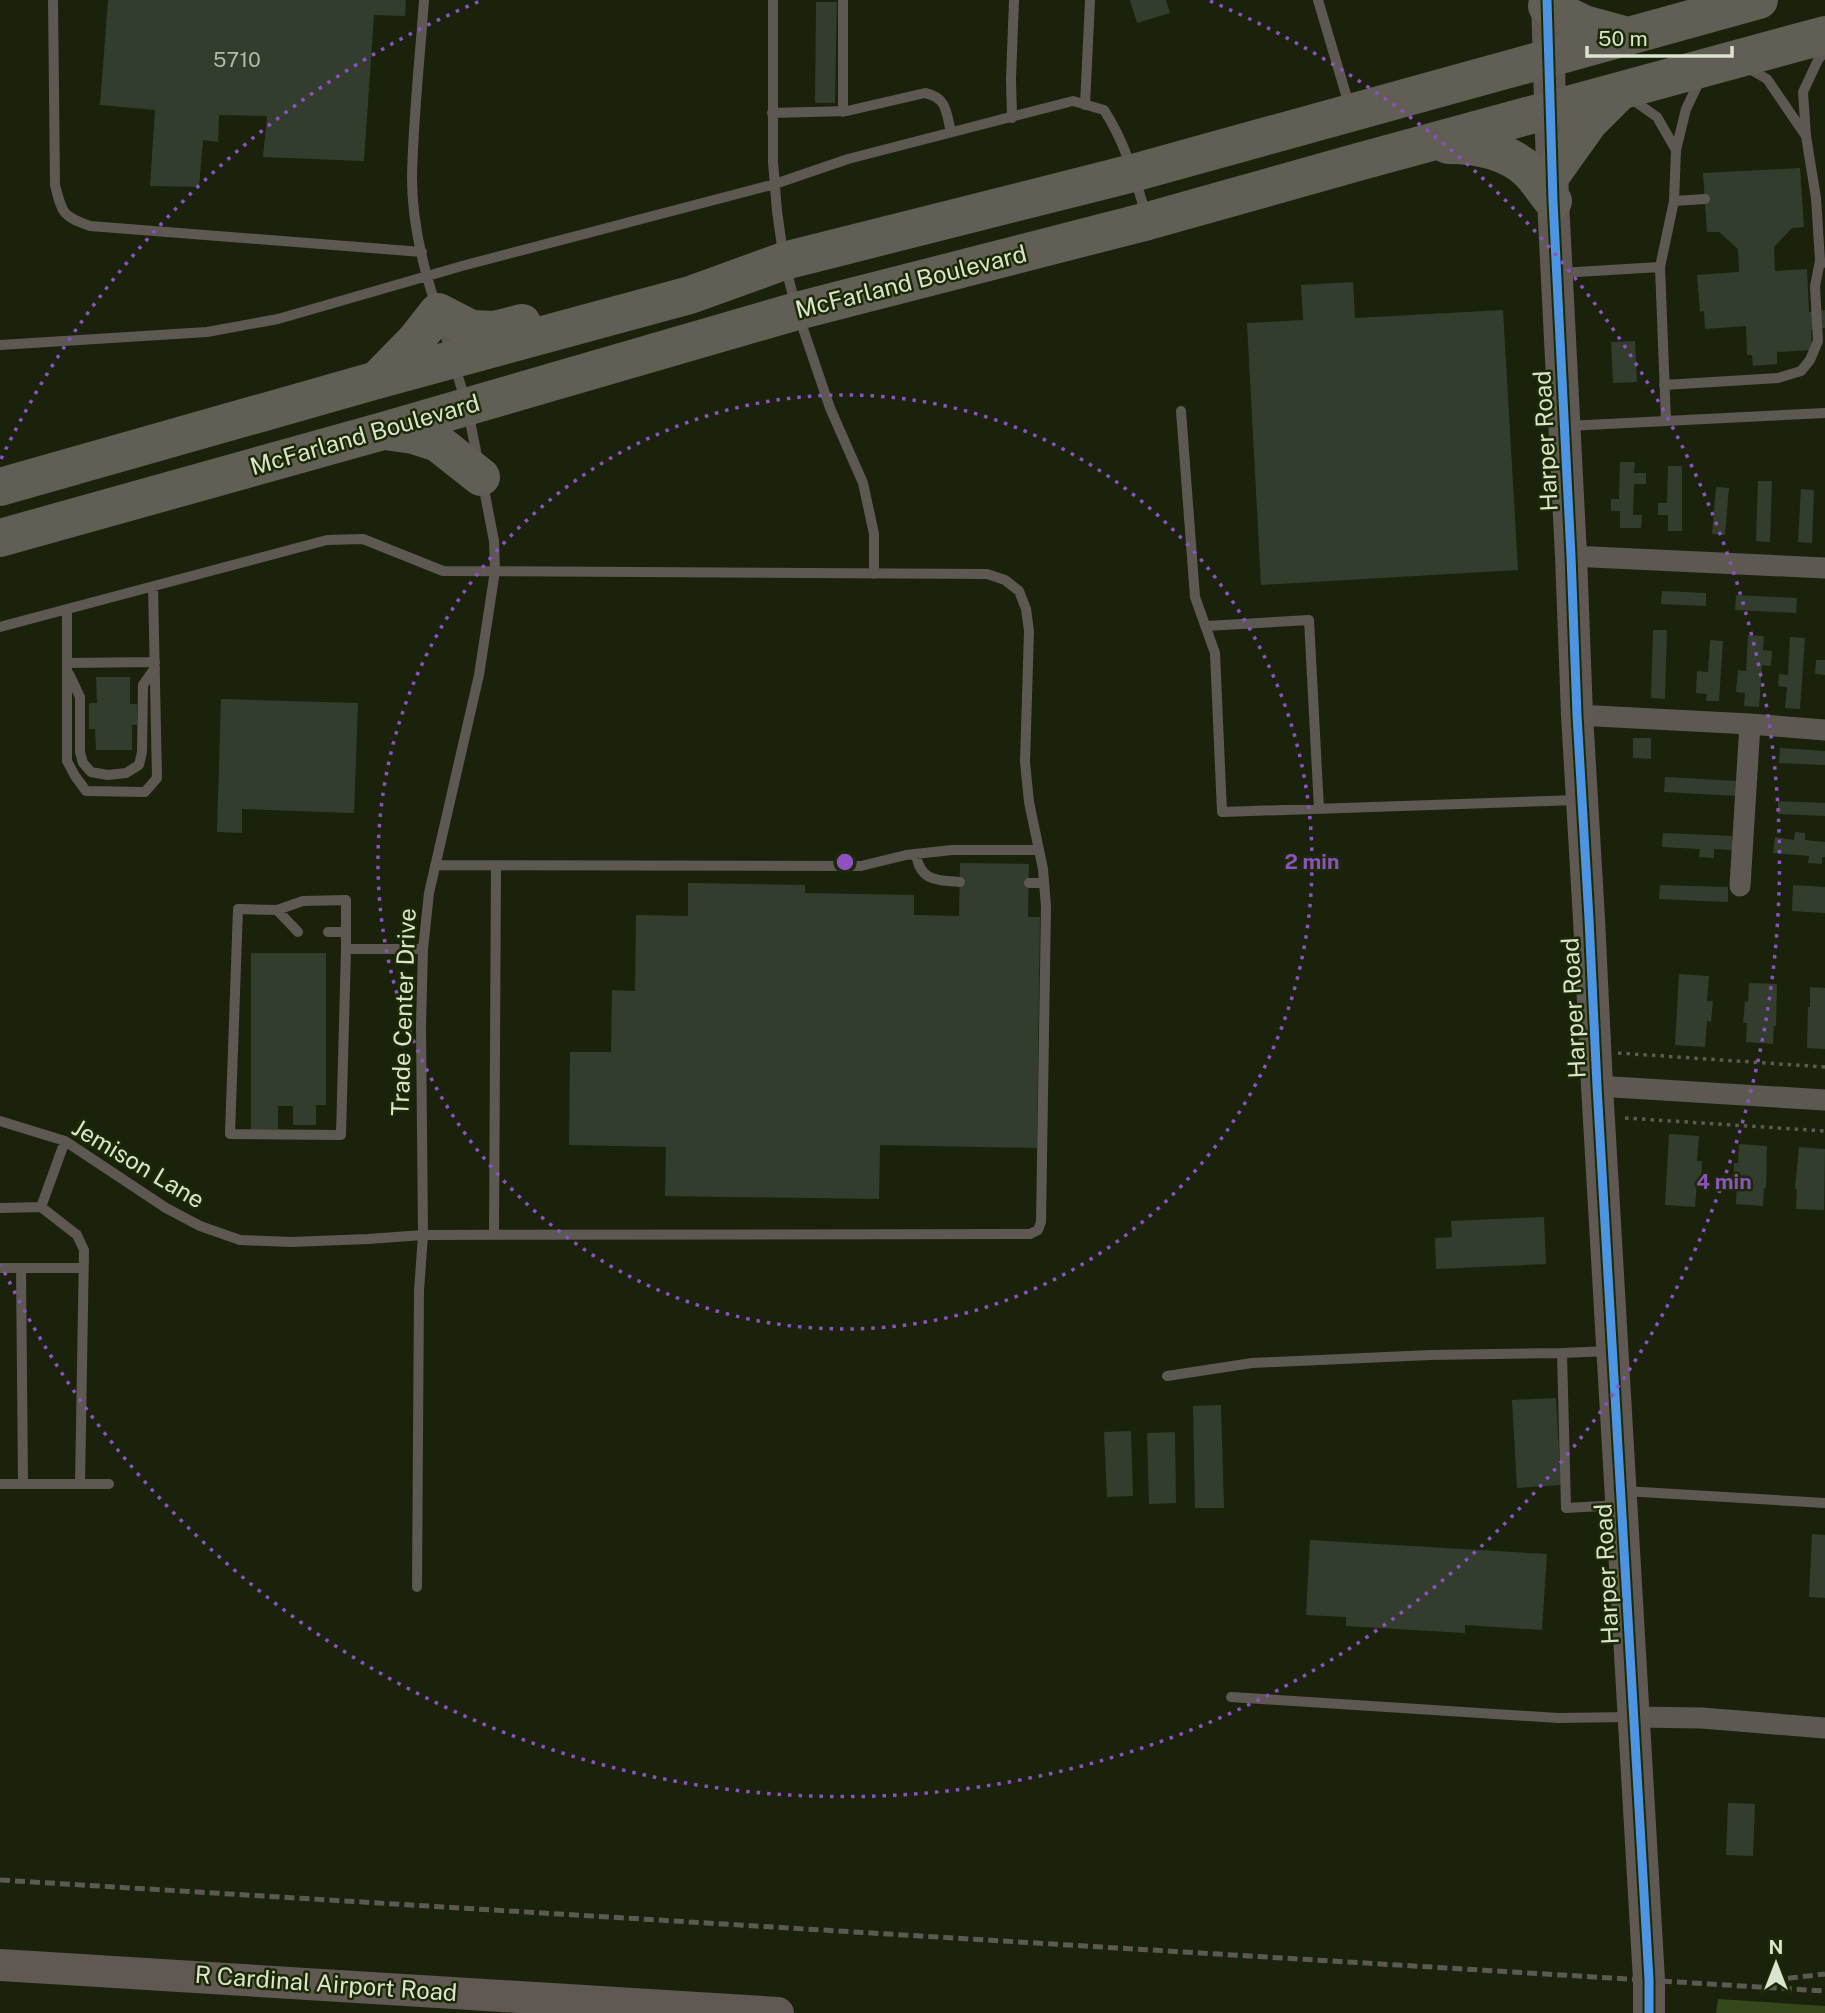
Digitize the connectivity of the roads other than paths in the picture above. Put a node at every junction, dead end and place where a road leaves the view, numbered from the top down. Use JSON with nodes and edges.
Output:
{"nodes":[{"id":1,"x":53,"y":0,"type":"edge"},
{"id":2,"x":424,"y":0,"type":"edge"},
{"id":3,"x":773,"y":0,"type":"edge"},
{"id":4,"x":843,"y":0,"type":"edge"},
{"id":5,"x":1014,"y":0,"type":"edge"},
{"id":6,"x":1090,"y":0,"type":"edge"},
{"id":7,"x":1318,"y":0,"type":"edge"},
{"id":8,"x":1759,"y":0,"type":"edge"},
{"id":9,"x":1547,"y":3,"type":"edge"},
{"id":10,"x":1825,"y":35,"type":"edge"},
{"id":11,"x":1628,"y":36,"type":"junction"},
{"id":12,"x":1825,"y":51,"type":"edge"},
{"id":13,"x":1549,"y":57,"type":"junction"},
{"id":14,"x":1719,"y":64,"type":"junction"},
{"id":15,"x":1620,"y":92,"type":"junction"},
{"id":16,"x":1085,"y":104,"type":"junction"},
{"id":17,"x":1549,"y":111,"type":"junction"},
{"id":18,"x":843,"y":112,"type":"junction"},
{"id":19,"x":1352,"y":112,"type":"junction"},
{"id":20,"x":772,"y":113,"type":"junction"},
{"id":21,"x":1012,"y":118,"type":"junction"},
{"id":22,"x":951,"y":132,"type":"junction"},
{"id":23,"x":1806,"y":136,"type":"junction"},
{"id":24,"x":1421,"y":145,"type":"junction"},
{"id":25,"x":1676,"y":150,"type":"junction"},
{"id":26,"x":1133,"y":173,"type":"junction"},
{"id":27,"x":775,"y":184,"type":"junction"},
{"id":28,"x":1553,"y":188,"type":"junction"},
{"id":29,"x":1802,"y":198,"type":"dead end"},
{"id":30,"x":1816,"y":198,"type":"junction"},
{"id":31,"x":1705,"y":199,"type":"dead end"},
{"id":32,"x":1674,"y":201,"type":"junction"},
{"id":33,"x":1148,"y":222,"type":"junction"},
{"id":34,"x":422,"y":252,"type":"junction"},
{"id":35,"x":784,"y":261,"type":"junction"},
{"id":36,"x":1822,"y":263,"type":"edge"},
{"id":37,"x":1660,"y":267,"type":"junction"},
{"id":38,"x":1557,"y":273,"type":"junction"},
{"id":39,"x":426,"y":276,"type":"junction"},
{"id":40,"x":690,"y":295,"type":"junction"},
{"id":41,"x":797,"y":311,"type":"junction"},
{"id":42,"x":438,"y":312,"type":"junction"},
{"id":43,"x":0,"y":345,"type":"edge"},
{"id":44,"x":452,"y":361,"type":"junction"},
{"id":45,"x":377,"y":380,"type":"junction"},
{"id":46,"x":1664,"y":385,"type":"junction"},
{"id":47,"x":467,"y":406,"type":"junction"},
{"id":48,"x":1181,"y":411,"type":"dead end"},
{"id":49,"x":1825,"y":414,"type":"edge"},
{"id":50,"x":1666,"y":421,"type":"junction"},
{"id":51,"x":1565,"y":426,"type":"junction"},
{"id":52,"x":383,"y":431,"type":"junction"},
{"id":53,"x":481,"y":477,"type":"junction"},
{"id":54,"x":0,"y":487,"type":"edge"},
{"id":55,"x":0,"y":538,"type":"edge"},
{"id":56,"x":1571,"y":556,"type":"junction"},
{"id":57,"x":1825,"y":568,"type":"edge"},
{"id":58,"x":495,"y":571,"type":"junction"},
{"id":59,"x":874,"y":574,"type":"junction"},
{"id":60,"x":153,"y":586,"type":"junction"},
{"id":61,"x":67,"y":609,"type":"junction"},
{"id":62,"x":1206,"y":626,"type":"junction"},
{"id":63,"x":0,"y":627,"type":"edge"},
{"id":64,"x":155,"y":665,"type":"junction"},
{"id":65,"x":67,"y":667,"type":"junction"},
{"id":66,"x":1577,"y":715,"type":"junction"},
{"id":67,"x":1750,"y":724,"type":"junction"},
{"id":68,"x":1825,"y":730,"type":"edge"},
{"id":69,"x":1582,"y":800,"type":"junction"},
{"id":70,"x":1319,"y":809,"type":"junction"},
{"id":71,"x":1039,"y":850,"type":"junction"},
{"id":72,"x":916,"y":853,"type":"junction"},
{"id":73,"x":435,"y":865,"type":"junction"},
{"id":74,"x":496,"y":865,"type":"junction"},
{"id":75,"x":960,"y":882,"type":"dead end"},
{"id":76,"x":1029,"y":883,"type":"dead end"},
{"id":77,"x":1044,"y":883,"type":"junction"},
{"id":78,"x":1740,"y":886,"type":"dead end"},
{"id":79,"x":278,"y":910,"type":"junction"},
{"id":80,"x":298,"y":932,"type":"dead end"},
{"id":81,"x":328,"y":932,"type":"dead end"},
{"id":82,"x":345,"y":932,"type":"junction"},
{"id":83,"x":346,"y":949,"type":"junction"},
{"id":84,"x":423,"y":949,"type":"junction"},
{"id":85,"x":1825,"y":1100,"type":"edge"},
{"id":86,"x":1598,"y":1101,"type":"junction"},
{"id":87,"x":0,"y":1121,"type":"edge"},
{"id":88,"x":65,"y":1141,"type":"junction"},
{"id":89,"x":41,"y":1207,"type":"junction"},
{"id":90,"x":0,"y":1208,"type":"edge"},
{"id":91,"x":423,"y":1235,"type":"junction"},
{"id":92,"x":494,"y":1235,"type":"junction"},
{"id":93,"x":0,"y":1268,"type":"edge"},
{"id":94,"x":21,"y":1268,"type":"junction"},
{"id":95,"x":83,"y":1268,"type":"junction"},
{"id":96,"x":1613,"y":1351,"type":"junction"},
{"id":97,"x":1562,"y":1353,"type":"junction"},
{"id":98,"x":1167,"y":1376,"type":"dead end"},
{"id":99,"x":0,"y":1484,"type":"edge"},
{"id":100,"x":23,"y":1484,"type":"junction"},
{"id":101,"x":80,"y":1484,"type":"junction"},
{"id":102,"x":109,"y":1484,"type":"dead end"},
{"id":103,"x":1622,"y":1498,"type":"junction"},
{"id":104,"x":1825,"y":1503,"type":"edge"},
{"id":105,"x":417,"y":1587,"type":"dead end"},
{"id":106,"x":1231,"y":1697,"type":"dead end"},
{"id":107,"x":1634,"y":1717,"type":"junction"},
{"id":108,"x":1825,"y":1728,"type":"edge"},
{"id":109,"x":0,"y":1965,"type":"edge"},
{"id":110,"x":778,"y":2013,"type":"edge"},
{"id":111,"x":1649,"y":2013,"type":"edge"}],
"edges":[{"from":1,"to":34,"type":"lane"},
{"from":2,"to":34,"type":"lane","name":"Trade Center Drive"},
{"from":3,"to":20,"type":"lane"},
{"from":4,"to":18,"type":"lane"},
{"from":5,"to":21,"type":"lane"},
{"from":6,"to":16,"type":"lane"},
{"from":7,"to":19,"type":"lane"},
{"from":8,"to":11,"type":"highway","name":"McFarland Boulevard"},
{"from":9,"to":11,"type":"highway"},
{"from":9,"to":13,"type":"street","name":"Harper Road"},
{"from":10,"to":14,"type":"highway","name":"McFarland Boulevard"},
{"from":11,"to":13,"type":"highway","name":"McFarland Boulevard"},
{"from":12,"to":23,"type":"lane"},
{"from":13,"to":17,"type":"street","name":"Harper Road"},
{"from":13,"to":19,"type":"highway","name":"McFarland Boulevard"},
{"from":14,"to":15,"type":"highway","name":"McFarland Boulevard"},
{"from":14,"to":23,"type":"lane"},
{"from":14,"to":25,"type":"lane"},
{"from":15,"to":17,"type":"highway","name":"McFarland Boulevard"},
{"from":15,"to":25,"type":"lane"},
{"from":15,"to":28,"type":"highway"},
{"from":16,"to":21,"type":"lane"},
{"from":16,"to":26,"type":"lane"},
{"from":17,"to":24,"type":"highway","name":"McFarland Boulevard"},
{"from":17,"to":28,"type":"street","name":"Harper Road"},
{"from":18,"to":20,"type":"lane"},
{"from":18,"to":22,"type":"lane"},
{"from":19,"to":26,"type":"highway","name":"McFarland Boulevard"},
{"from":20,"to":27,"type":"lane"},
{"from":21,"to":22,"type":"lane"},
{"from":22,"to":27,"type":"lane"},
{"from":23,"to":30,"type":"lane"},
{"from":24,"to":28,"type":"highway"},
{"from":24,"to":33,"type":"highway","name":"McFarland Boulevard"},
{"from":25,"to":32,"type":"lane"},
{"from":26,"to":33,"type":"lane"},
{"from":26,"to":35,"type":"highway","name":"McFarland Boulevard"},
{"from":27,"to":35,"type":"lane"},
{"from":27,"to":39,"type":"lane"},
{"from":28,"to":38,"type":"street","name":"Harper Road"},
{"from":29,"to":30,"type":"lane"},
{"from":30,"to":36,"type":"lane"},
{"from":31,"to":32,"type":"lane"},
{"from":32,"to":37,"type":"lane"},
{"from":33,"to":41,"type":"highway","name":"McFarland Boulevard"},
{"from":34,"to":39,"type":"lane","name":"Trade Center Drive"},
{"from":35,"to":40,"type":"highway","name":"McFarland Boulevard"},
{"from":35,"to":41,"type":"lane"},
{"from":36,"to":46,"type":"lane"},
{"from":37,"to":38,"type":"lane"},
{"from":37,"to":46,"type":"lane"},
{"from":38,"to":51,"type":"street","name":"Harper Road"},
{"from":39,"to":42,"type":"lane","name":"Trade Center Drive"},
{"from":39,"to":43,"type":"lane"},
{"from":40,"to":42,"type":"highway"},
{"from":40,"to":44,"type":"highway","name":"McFarland Boulevard"},
{"from":41,"to":47,"type":"highway","name":"McFarland Boulevard"},
{"from":41,"to":59,"type":"lane"},
{"from":42,"to":44,"type":"lane","name":"Trade Center Drive"},
{"from":42,"to":45,"type":"highway"},
{"from":44,"to":45,"type":"highway","name":"McFarland Boulevard"},
{"from":44,"to":47,"type":"lane","name":"Trade Center Drive"},
{"from":45,"to":54,"type":"highway","name":"McFarland Boulevard"},
{"from":46,"to":50,"type":"lane"},
{"from":47,"to":52,"type":"highway","name":"McFarland Boulevard"},
{"from":47,"to":53,"type":"lane","name":"Trade Center Drive"},
{"from":48,"to":62,"type":"lane"},
{"from":49,"to":50,"type":"lane"},
{"from":50,"to":51,"type":"lane"},
{"from":51,"to":56,"type":"street","name":"Harper Road"},
{"from":52,"to":53,"type":"highway"},
{"from":52,"to":55,"type":"highway","name":"McFarland Boulevard"},
{"from":53,"to":58,"type":"lane","name":"Trade Center Drive"},
{"from":56,"to":57,"type":"street"},
{"from":56,"to":66,"type":"street","name":"Harper Road"},
{"from":58,"to":59,"type":"lane"},
{"from":58,"to":60,"type":"lane"},
{"from":58,"to":73,"type":"lane","name":"Trade Center Drive"},
{"from":59,"to":71,"type":"lane"},
{"from":60,"to":61,"type":"lane"},
{"from":60,"to":64,"type":"lane"},
{"from":61,"to":63,"type":"lane"},
{"from":61,"to":65,"type":"lane"},
{"from":62,"to":70,"type":"lane"},
{"from":62,"to":70,"type":"lane"},
{"from":64,"to":65,"type":"lane"},
{"from":64,"to":65,"type":"lane"},
{"from":64,"to":65,"type":"lane"},
{"from":66,"to":67,"type":"street"},
{"from":66,"to":69,"type":"street","name":"Harper Road"},
{"from":67,"to":68,"type":"street"},
{"from":67,"to":78,"type":"street"},
{"from":69,"to":70,"type":"lane"},
{"from":69,"to":86,"type":"street","name":"Harper Road"},
{"from":71,"to":72,"type":"lane"},
{"from":71,"to":77,"type":"lane"},
{"from":72,"to":74,"type":"lane"},
{"from":72,"to":75,"type":"lane"},
{"from":73,"to":74,"type":"lane"},
{"from":73,"to":84,"type":"lane","name":"Trade Center Drive"},
{"from":74,"to":92,"type":"lane"},
{"from":76,"to":77,"type":"lane"},
{"from":77,"to":92,"type":"lane","name":"Jemison Lane"},
{"from":79,"to":80,"type":"lane"},
{"from":79,"to":82,"type":"lane"},
{"from":79,"to":83,"type":"lane"},
{"from":81,"to":82,"type":"lane"},
{"from":82,"to":83,"type":"lane"},
{"from":83,"to":84,"type":"lane"},
{"from":84,"to":91,"type":"lane","name":"Trade Center Drive"},
{"from":85,"to":86,"type":"street"},
{"from":86,"to":96,"type":"street","name":"Harper Road"},
{"from":87,"to":88,"type":"lane","name":"Jemison Lane"},
{"from":88,"to":89,"type":"lane"},
{"from":88,"to":91,"type":"lane","name":"Jemison Lane"},
{"from":89,"to":90,"type":"lane"},
{"from":89,"to":95,"type":"lane"},
{"from":91,"to":92,"type":"lane","name":"Jemison Lane"},
{"from":91,"to":105,"type":"lane","name":"Trade Center Drive"},
{"from":93,"to":94,"type":"lane"},
{"from":94,"to":95,"type":"lane"},
{"from":94,"to":100,"type":"lane"},
{"from":95,"to":101,"type":"lane"},
{"from":96,"to":97,"type":"lane"},
{"from":96,"to":103,"type":"street","name":"Harper Road"},
{"from":97,"to":98,"type":"lane"},
{"from":97,"to":103,"type":"lane"},
{"from":99,"to":100,"type":"lane"},
{"from":100,"to":101,"type":"lane"},
{"from":101,"to":102,"type":"lane"},
{"from":103,"to":104,"type":"lane"},
{"from":103,"to":107,"type":"street","name":"Harper Road"},
{"from":106,"to":107,"type":"lane"},
{"from":107,"to":108,"type":"street"},
{"from":107,"to":111,"type":"street","name":"Harper Road"},
{"from":109,"to":110,"type":"street","name":"R Cardinal Airport Road"}]}
